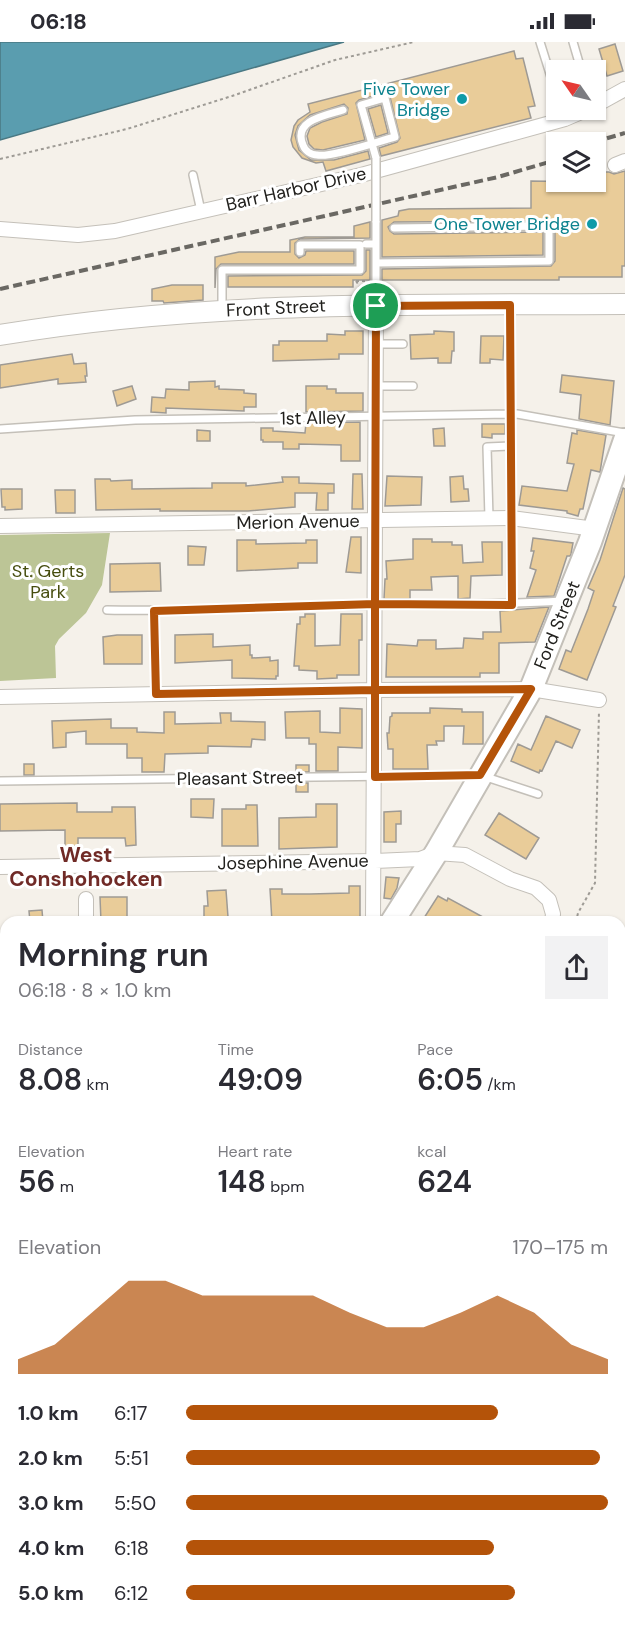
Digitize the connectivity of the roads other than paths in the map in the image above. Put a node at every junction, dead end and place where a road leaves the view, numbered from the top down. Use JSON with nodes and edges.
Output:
{"nodes":[{"id":1,"x":540,"y":42,"type":"edge"},
{"id":2,"x":573,"y":42,"type":"edge"},
{"id":3,"x":548,"y":60,"type":"edge"},
{"id":4,"x":578,"y":60,"type":"edge"},
{"id":5,"x":625,"y":89,"type":"edge"},
{"id":6,"x":606,"y":99,"type":"edge"},
{"id":7,"x":343,"y":110,"type":"dead end"},
{"id":8,"x":546,"y":119,"type":"edge"},
{"id":9,"x":371,"y":144,"type":"junction"},
{"id":10,"x":193,"y":175,"type":"dead end"},
{"id":11,"x":201,"y":211,"type":"junction"},
{"id":12,"x":394,"y":228,"type":"dead end"},
{"id":13,"x":0,"y":230,"type":"edge"},
{"id":14,"x":366,"y":244,"type":"dead end"},
{"id":15,"x":376,"y":244,"type":"junction"},
{"id":16,"x":300,"y":252,"type":"dead end"},
{"id":17,"x":376,"y":263,"type":"junction"},
{"id":18,"x":625,"y":304,"type":"edge"},
{"id":19,"x":510,"y":305,"type":"junction"},
{"id":20,"x":376,"y":306,"type":"junction"},
{"id":21,"x":222,"y":311,"type":"junction"},
{"id":22,"x":0,"y":335,"type":"edge"},
{"id":23,"x":377,"y":344,"type":"junction"},
{"id":24,"x":403,"y":344,"type":"dead end"},
{"id":25,"x":376,"y":386,"type":"junction"},
{"id":26,"x":413,"y":386,"type":"dead end"},
{"id":27,"x":511,"y":414,"type":"junction"},
{"id":28,"x":376,"y":417,"type":"junction"},
{"id":29,"x":0,"y":429,"type":"edge"},
{"id":30,"x":625,"y":433,"type":"edge"},
{"id":31,"x":625,"y":440,"type":"edge"},
{"id":32,"x":511,"y":446,"type":"junction"},
{"id":33,"x":489,"y":518,"type":"junction"},
{"id":34,"x":511,"y":518,"type":"junction"},
{"id":35,"x":376,"y":520,"type":"junction"},
{"id":36,"x":0,"y":526,"type":"edge"},
{"id":37,"x":595,"y":529,"type":"junction"},
{"id":38,"x":566,"y":601,"type":"junction"},
{"id":39,"x":375,"y":604,"type":"junction"},
{"id":40,"x":512,"y":605,"type":"junction"},
{"id":41,"x":107,"y":610,"type":"dead end"},
{"id":42,"x":154,"y":611,"type":"junction"},
{"id":43,"x":531,"y":689,"type":"junction"},
{"id":44,"x":375,"y":690,"type":"junction"},
{"id":45,"x":156,"y":694,"type":"junction"},
{"id":46,"x":0,"y":697,"type":"edge"},
{"id":47,"x":599,"y":700,"type":"road end"},
{"id":48,"x":480,"y":775,"type":"junction"},
{"id":49,"x":375,"y":777,"type":"junction"},
{"id":50,"x":0,"y":781,"type":"edge"},
{"id":51,"x":538,"y":794,"type":"dead end"},
{"id":52,"x":436,"y":853,"type":"junction"},
{"id":53,"x":375,"y":861,"type":"junction"},
{"id":54,"x":0,"y":867,"type":"edge"},
{"id":55,"x":86,"y":898,"type":"dead end"},
{"id":56,"x":86,"y":916,"type":"edge"},
{"id":57,"x":373,"y":916,"type":"edge"},
{"id":58,"x":396,"y":916,"type":"edge"},
{"id":59,"x":553,"y":916,"type":"edge"}],
"edges":[{"from":1,"to":3,"type":"lane"},
{"from":2,"to":4,"type":"lane"},
{"from":5,"to":6,"type":"street"},
{"from":7,"to":9,"type":"lane"},
{"from":8,"to":11,"type":"street","name":"Barr Harbor Drive"},
{"from":9,"to":9,"type":"lane"},
{"from":9,"to":15,"type":"lane","bridge":true},
{"from":10,"to":11,"type":"lane"},
{"from":11,"to":13,"type":"street","name":"Barr Harbor Drive"},
{"from":12,"to":17,"type":"lane"},
{"from":14,"to":15,"type":"lane"},
{"from":15,"to":17,"type":"lane"},
{"from":16,"to":21,"type":"lane"},
{"from":17,"to":20,"type":"lane"},
{"from":18,"to":19,"type":"main road","name":"Front Street"},
{"from":19,"to":20,"type":"main road","name":"Front Street"},
{"from":19,"to":27,"type":"lane"},
{"from":20,"to":21,"type":"main road","name":"Front Street"},
{"from":20,"to":23,"type":"street"},
{"from":21,"to":22,"type":"main road","name":"Front Street"},
{"from":23,"to":24,"type":"lane"},
{"from":23,"to":25,"type":"street"},
{"from":25,"to":26,"type":"lane"},
{"from":25,"to":28,"type":"street"},
{"from":27,"to":28,"type":"lane","name":"1st Alley"},
{"from":27,"to":30,"type":"lane","name":"1st Alley"},
{"from":27,"to":32,"type":"lane"},
{"from":28,"to":29,"type":"lane","name":"1st Alley"},
{"from":28,"to":35,"type":"street"},
{"from":31,"to":37,"type":"main road","name":"Ford Street"},
{"from":32,"to":33,"type":"lane"},
{"from":32,"to":34,"type":"lane"},
{"from":33,"to":34,"type":"street","name":"Merion Avenue"},
{"from":33,"to":35,"type":"street","name":"Merion Avenue"},
{"from":34,"to":37,"type":"street","name":"Merion Avenue"},
{"from":34,"to":40,"type":"lane"},
{"from":35,"to":36,"type":"street","name":"Merion Avenue"},
{"from":35,"to":39,"type":"street"},
{"from":37,"to":38,"type":"main road","name":"Ford Street"},
{"from":38,"to":40,"type":"lane"},
{"from":38,"to":43,"type":"main road","name":"Ford Street"},
{"from":39,"to":40,"type":"lane"},
{"from":39,"to":42,"type":"lane"},
{"from":39,"to":44,"type":"street"},
{"from":41,"to":42,"type":"lane"},
{"from":42,"to":45,"type":"lane"},
{"from":43,"to":44,"type":"street"},
{"from":43,"to":47,"type":"street"},
{"from":43,"to":48,"type":"main road","name":"Ford Street"},
{"from":44,"to":45,"type":"street"},
{"from":44,"to":49,"type":"street"},
{"from":45,"to":46,"type":"street"},
{"from":48,"to":49,"type":"lane","name":"Pleasant Street"},
{"from":48,"to":51,"type":"lane","name":"Pleasant Street"},
{"from":48,"to":52,"type":"main road","name":"Ford Street"},
{"from":49,"to":50,"type":"lane","name":"Pleasant Street"},
{"from":49,"to":53,"type":"street"},
{"from":52,"to":53,"type":"street","name":"Josephine Avenue"},
{"from":52,"to":58,"type":"main road","name":"Ford Street"},
{"from":52,"to":59,"type":"street","name":"Josephine Avenue"},
{"from":53,"to":54,"type":"street","name":"Josephine Avenue"},
{"from":53,"to":57,"type":"street"},
{"from":55,"to":56,"type":"street"}]}
